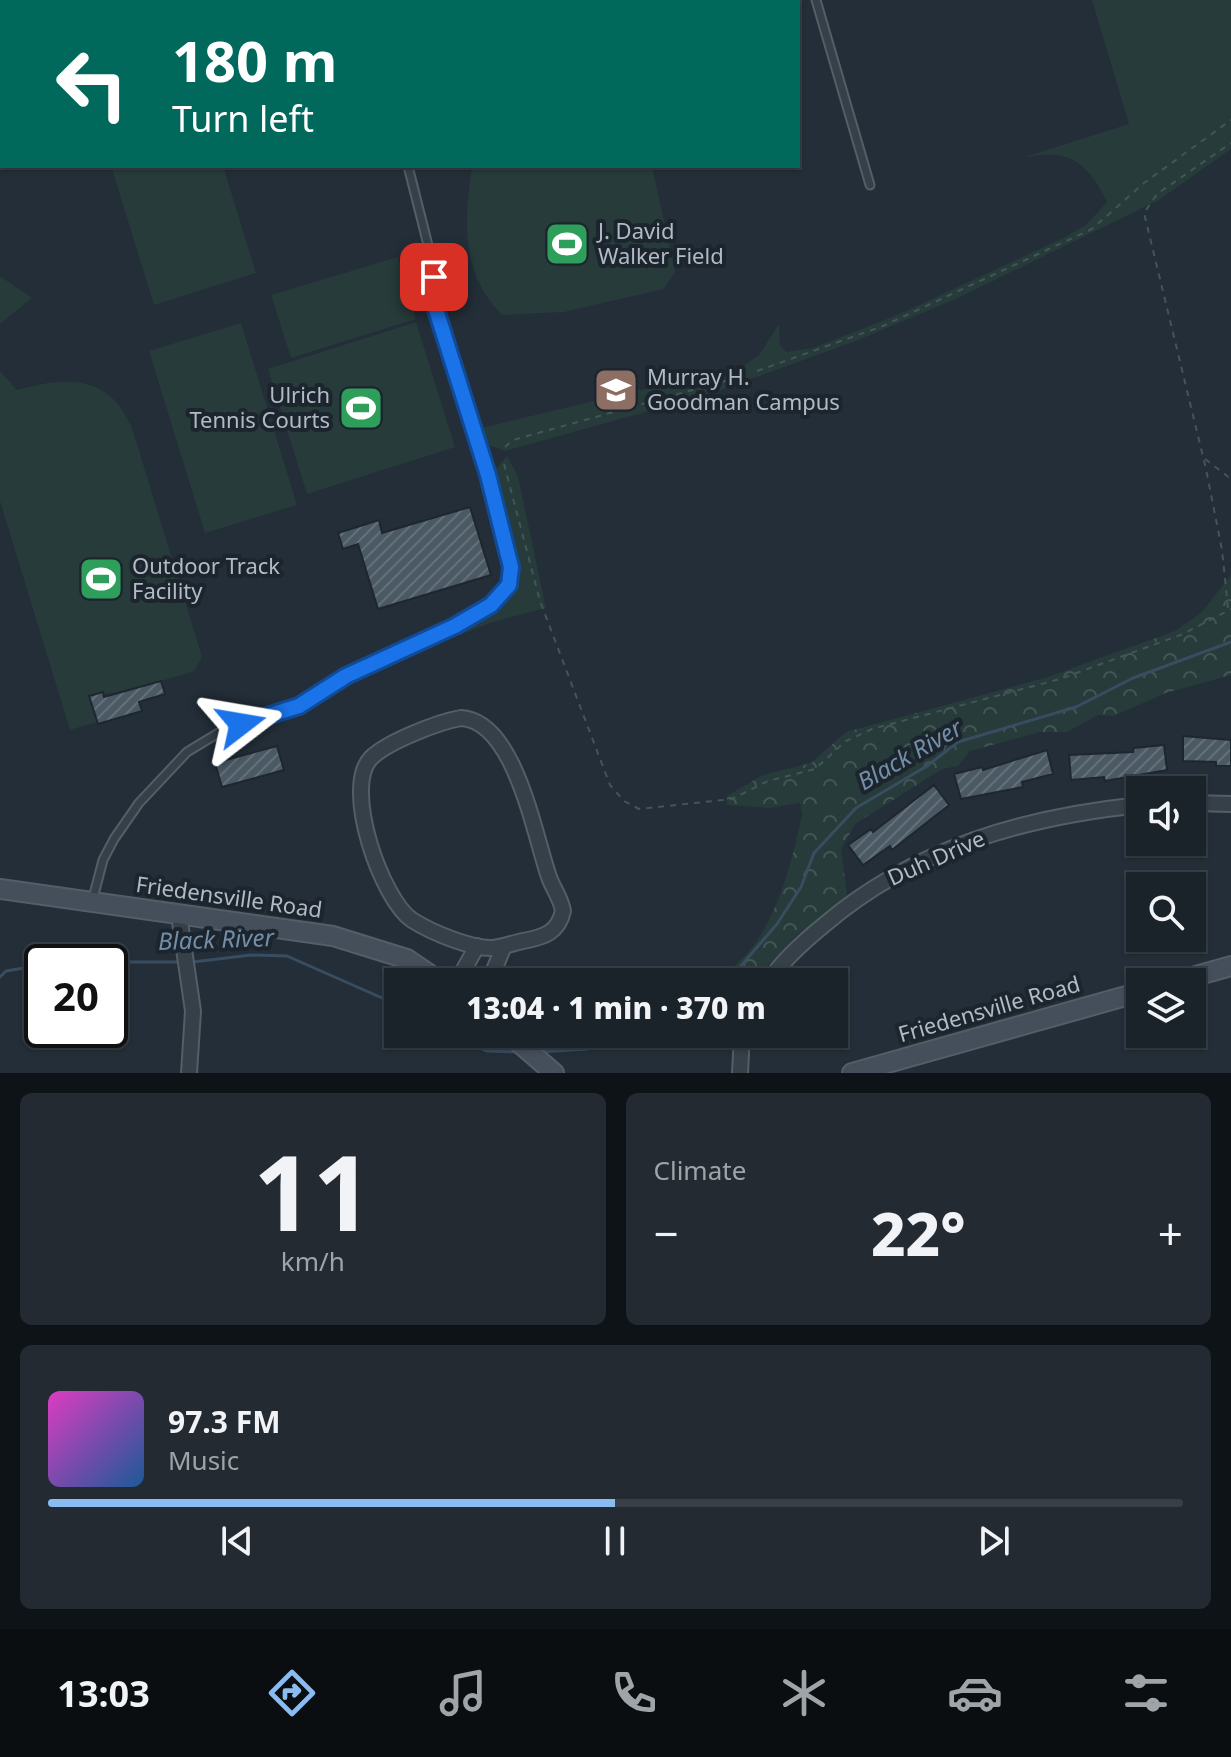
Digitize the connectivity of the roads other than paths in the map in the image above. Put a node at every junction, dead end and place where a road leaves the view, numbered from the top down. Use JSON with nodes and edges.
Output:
{"nodes":[{"id":1,"x":816,"y":0,"type":"edge"},
{"id":2,"x":409,"y":168,"type":"edge"},
{"id":3,"x":870,"y":185,"type":"dead end"},
{"id":4,"x":1206,"y":803,"type":"edge"},
{"id":5,"x":1231,"y":804,"type":"edge"},
{"id":6,"x":1126,"y":807,"type":"edge"},
{"id":7,"x":0,"y":889,"type":"edge"},
{"id":8,"x":92,"y":902,"type":"junction"},
{"id":9,"x":179,"y":915,"type":"junction"},
{"id":10,"x":477,"y":946,"type":"junction"},
{"id":11,"x":504,"y":946,"type":"junction"},
{"id":12,"x":1231,"y":966,"type":"edge"},
{"id":13,"x":420,"y":968,"type":"edge"},
{"id":14,"x":465,"y":968,"type":"edge"},
{"id":15,"x":495,"y":968,"type":"edge"},
{"id":16,"x":780,"y":968,"type":"edge"},
{"id":17,"x":1206,"y":973,"type":"edge"},
{"id":18,"x":1126,"y":996,"type":"edge"},
{"id":19,"x":525,"y":1048,"type":"edge"},
{"id":20,"x":741,"y":1048,"type":"edge"},
{"id":21,"x":189,"y":1073,"type":"edge"},
{"id":22,"x":554,"y":1073,"type":"edge"},
{"id":23,"x":740,"y":1073,"type":"edge"},
{"id":24,"x":852,"y":1073,"type":"edge"}],
"edges":[{"from":1,"to":3,"type":"lane"},
{"from":2,"to":8,"type":"lane"},
{"from":4,"to":5,"type":"street"},
{"from":6,"to":16,"type":"street","name":"Duh Drive"},
{"from":7,"to":8,"type":"street","name":"Friedensville Road"},
{"from":8,"to":9,"type":"street","name":"Friedensville Road"},
{"from":9,"to":13,"type":"street","name":"Friedensville Road"},
{"from":9,"to":21,"type":"street"},
{"from":10,"to":11,"type":"street"},
{"from":10,"to":11,"type":"street"},
{"from":10,"to":14,"type":"street"},
{"from":11,"to":15,"type":"street"},
{"from":12,"to":17,"type":"street"},
{"from":18,"to":24,"type":"street","name":"Friedensville Road"},
{"from":19,"to":22,"type":"street"},
{"from":20,"to":23,"type":"street"}]}
